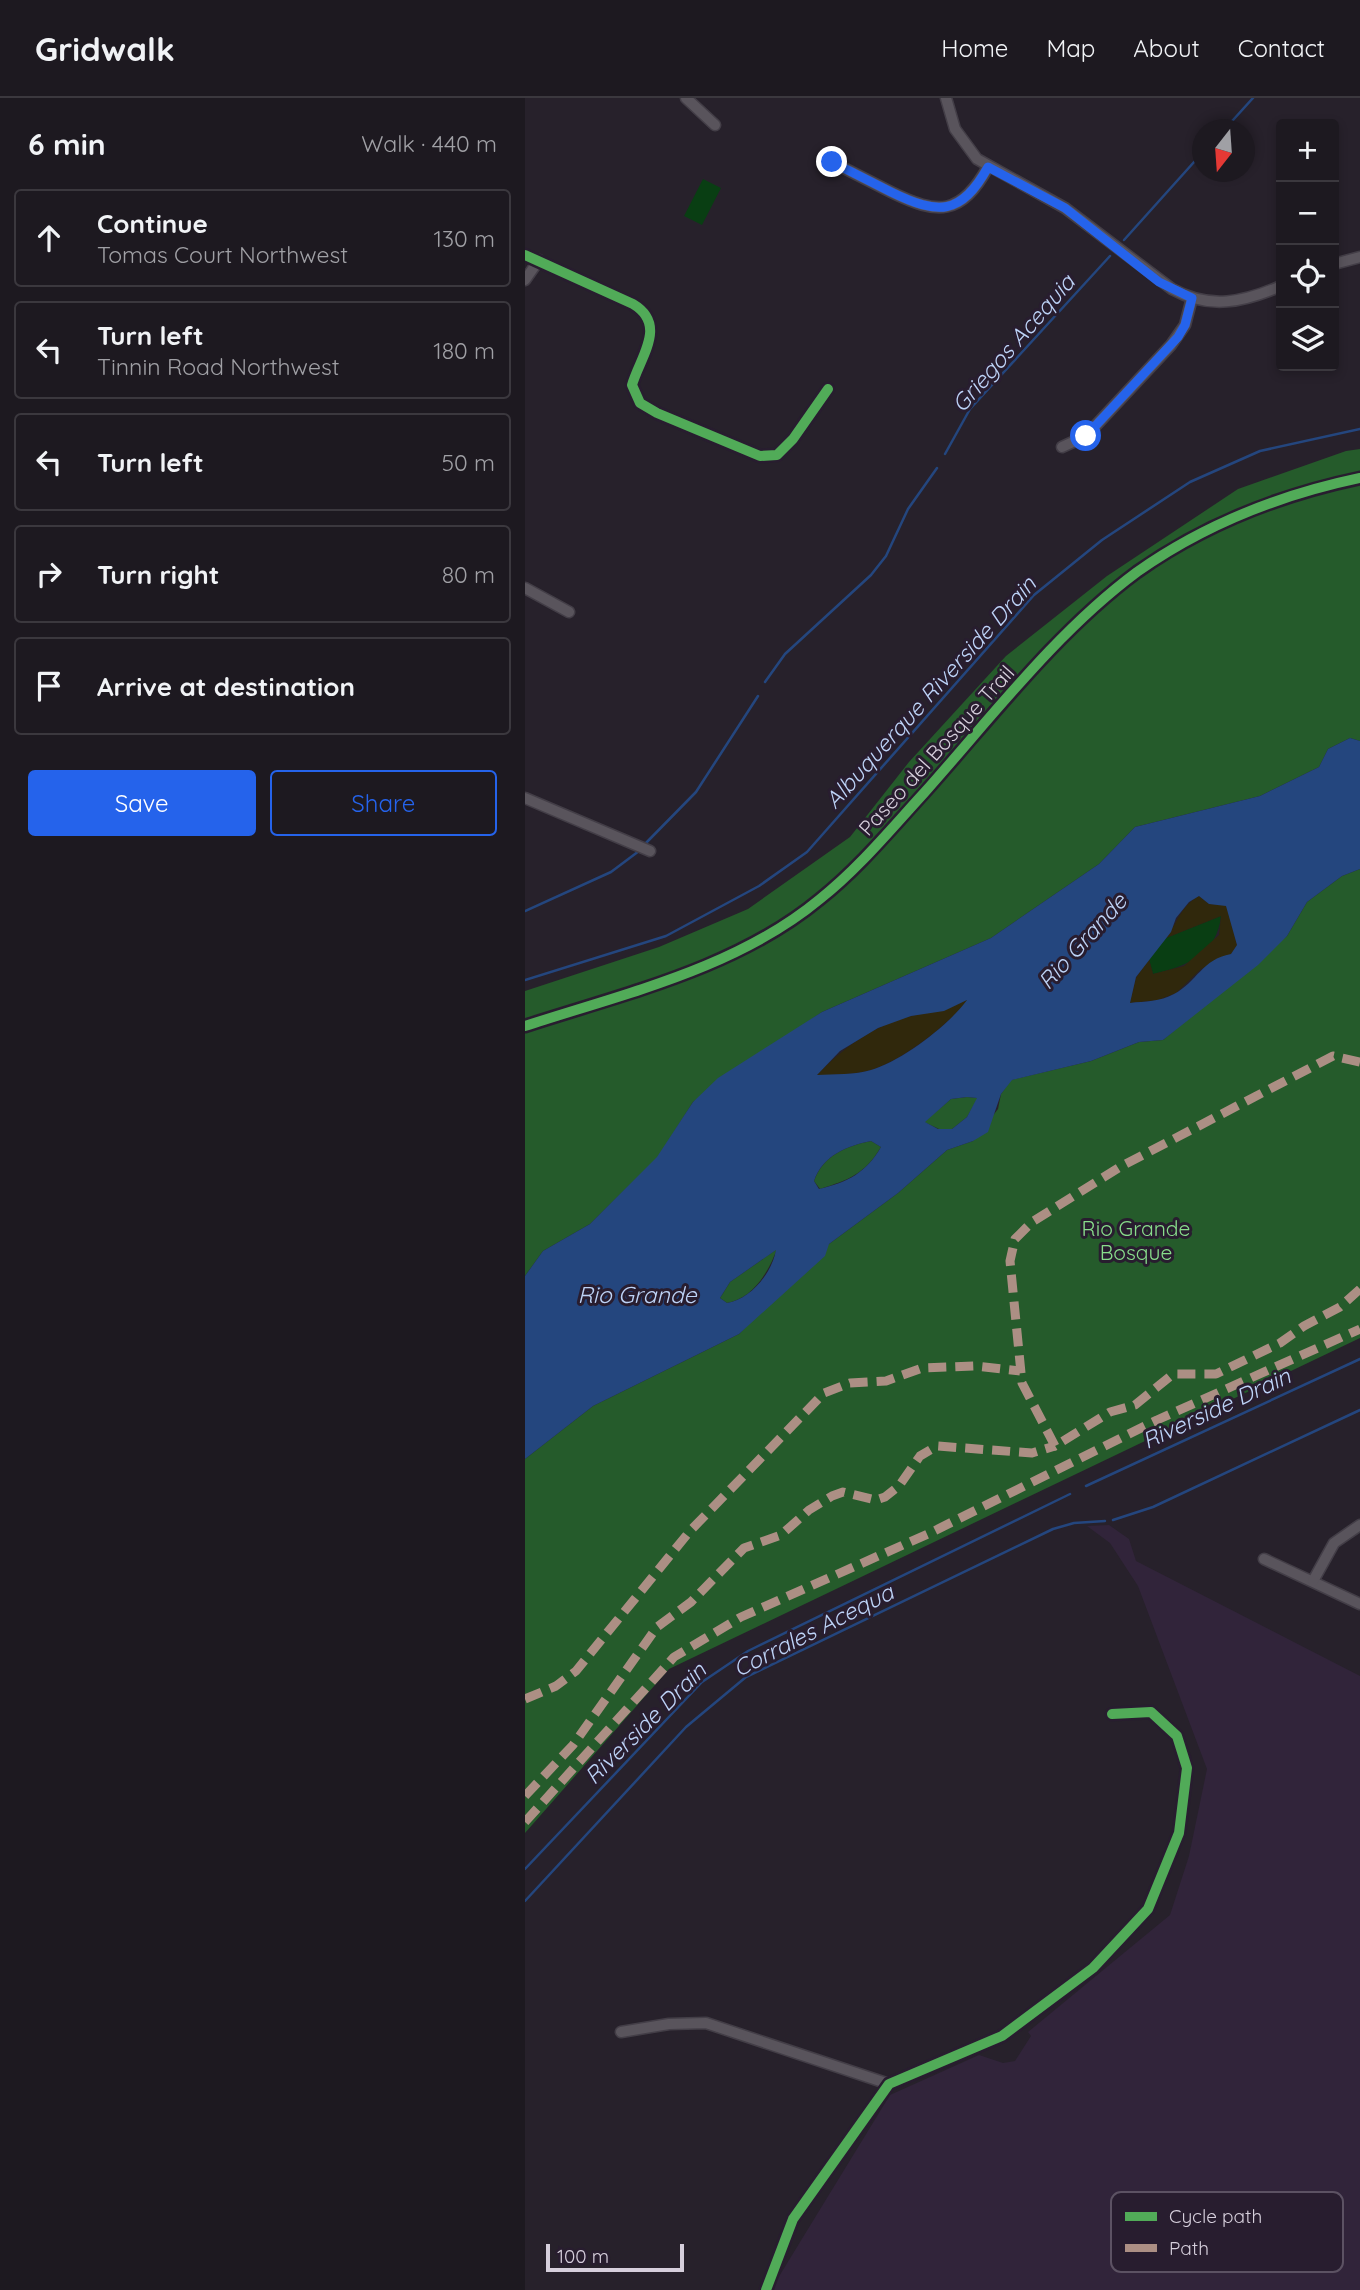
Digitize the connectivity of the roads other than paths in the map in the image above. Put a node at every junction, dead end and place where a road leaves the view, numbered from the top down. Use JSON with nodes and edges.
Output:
{"nodes":[{"id":1,"x":686,"y":98,"type":"edge"},
{"id":2,"x":946,"y":98,"type":"edge"},
{"id":3,"x":715,"y":125,"type":"dead end"},
{"id":4,"x":832,"y":162,"type":"dead end"},
{"id":5,"x":988,"y":167,"type":"junction"},
{"id":6,"x":525,"y":255,"type":"edge"},
{"id":7,"x":1360,"y":257,"type":"edge"},
{"id":8,"x":538,"y":260,"type":"junction"},
{"id":9,"x":1339,"y":263,"type":"edge"},
{"id":10,"x":525,"y":280,"type":"edge"},
{"id":11,"x":1276,"y":288,"type":"edge"},
{"id":12,"x":1192,"y":298,"type":"junction"},
{"id":13,"x":828,"y":389,"type":"dead end"},
{"id":14,"x":1062,"y":447,"type":"dead end"},
{"id":15,"x":525,"y":588,"type":"edge"},
{"id":16,"x":569,"y":612,"type":"dead end"},
{"id":17,"x":525,"y":798,"type":"edge"},
{"id":18,"x":648,"y":850,"type":"dead end"},
{"id":19,"x":1360,"y":1525,"type":"edge"},
{"id":20,"x":1264,"y":1559,"type":"dead end"},
{"id":21,"x":1313,"y":1581,"type":"junction"},
{"id":22,"x":1360,"y":1604,"type":"edge"},
{"id":23,"x":1112,"y":1714,"type":"dead end"},
{"id":24,"x":621,"y":2032,"type":"dead end"},
{"id":25,"x":889,"y":2084,"type":"junction"},
{"id":26,"x":766,"y":2290,"type":"edge"}],
"edges":[{"from":1,"to":3,"type":"street"},
{"from":2,"to":5,"type":"street"},
{"from":4,"to":5,"type":"street"},
{"from":5,"to":12,"type":"street"},
{"from":6,"to":8,"type":"street"},
{"from":7,"to":9,"type":"street"},
{"from":8,"to":10,"type":"street"},
{"from":8,"to":13,"type":"street"},
{"from":11,"to":12,"type":"street"},
{"from":12,"to":14,"type":"street"},
{"from":15,"to":16,"type":"street"},
{"from":17,"to":18,"type":"street"},
{"from":19,"to":21,"type":"street"},
{"from":20,"to":21,"type":"street"},
{"from":21,"to":22,"type":"street"},
{"from":23,"to":25,"type":"street"},
{"from":24,"to":25,"type":"street"},
{"from":25,"to":26,"type":"street"}]}
